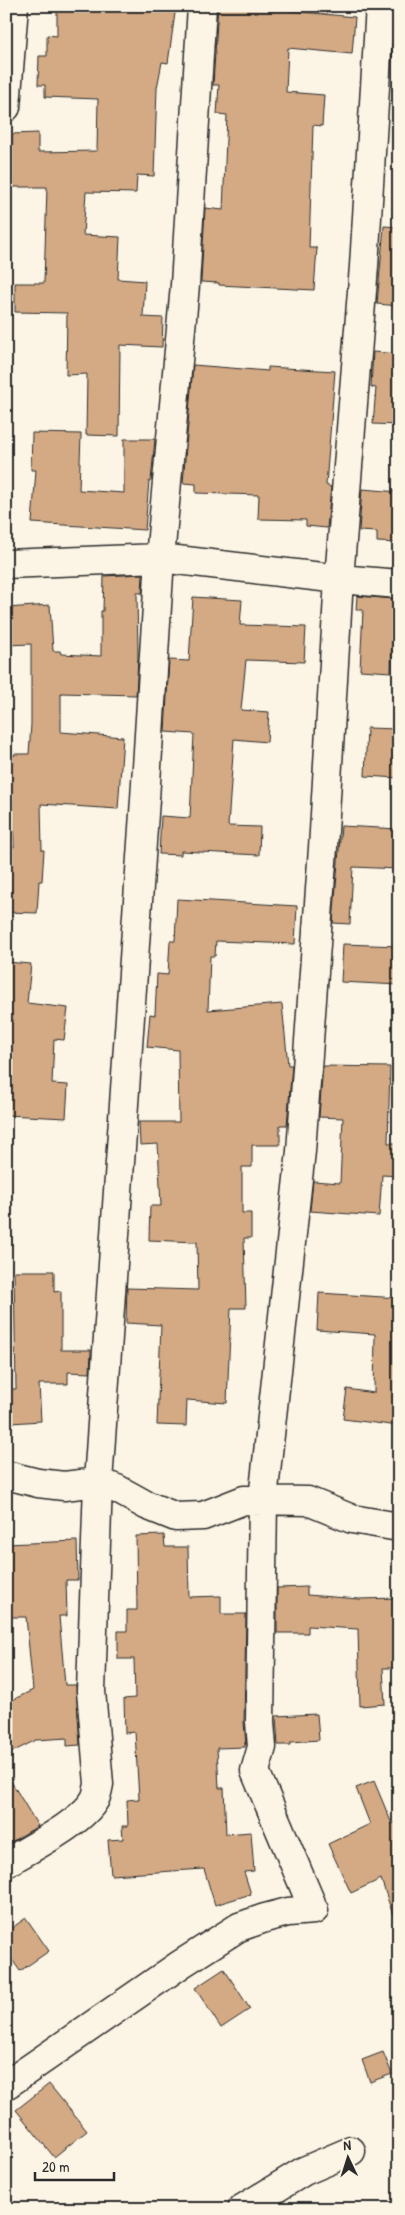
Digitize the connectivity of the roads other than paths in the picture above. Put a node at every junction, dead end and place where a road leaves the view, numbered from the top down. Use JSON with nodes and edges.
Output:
{"nodes":[{"id":1,"x":14,"y":6,"type":"edge"},
{"id":2,"x":202,"y":6,"type":"edge"},
{"id":3,"x":380,"y":6,"type":"edge"},
{"id":4,"x":6,"y":108,"type":"edge"},
{"id":5,"x":160,"y":558,"type":"junction"},
{"id":6,"x":6,"y":564,"type":"edge"},
{"id":7,"x":339,"y":579,"type":"junction"},
{"id":8,"x":399,"y":584,"type":"edge"},
{"id":9,"x":6,"y":1475,"type":"edge"},
{"id":10,"x":98,"y":1482,"type":"junction"},
{"id":11,"x":263,"y":1499,"type":"junction"},
{"id":12,"x":399,"y":1527,"type":"edge"},
{"id":13,"x":6,"y":1863,"type":"edge"},
{"id":14,"x":6,"y":2085,"type":"edge"},
{"id":15,"x":351,"y":2150,"type":"dead end"},
{"id":16,"x":242,"y":2209,"type":"edge"}],
"edges":[{"from":1,"to":4,"type":"street"},
{"from":2,"to":5,"type":"street"},
{"from":3,"to":7,"type":"street"},
{"from":5,"to":6,"type":"street"},
{"from":5,"to":7,"type":"street"},
{"from":5,"to":10,"type":"street"},
{"from":7,"to":8,"type":"street"},
{"from":7,"to":11,"type":"street"},
{"from":9,"to":10,"type":"street"},
{"from":10,"to":11,"type":"street"},
{"from":10,"to":13,"type":"street"},
{"from":11,"to":12,"type":"street"},
{"from":11,"to":14,"type":"street"},
{"from":15,"to":16,"type":"street"}]}
